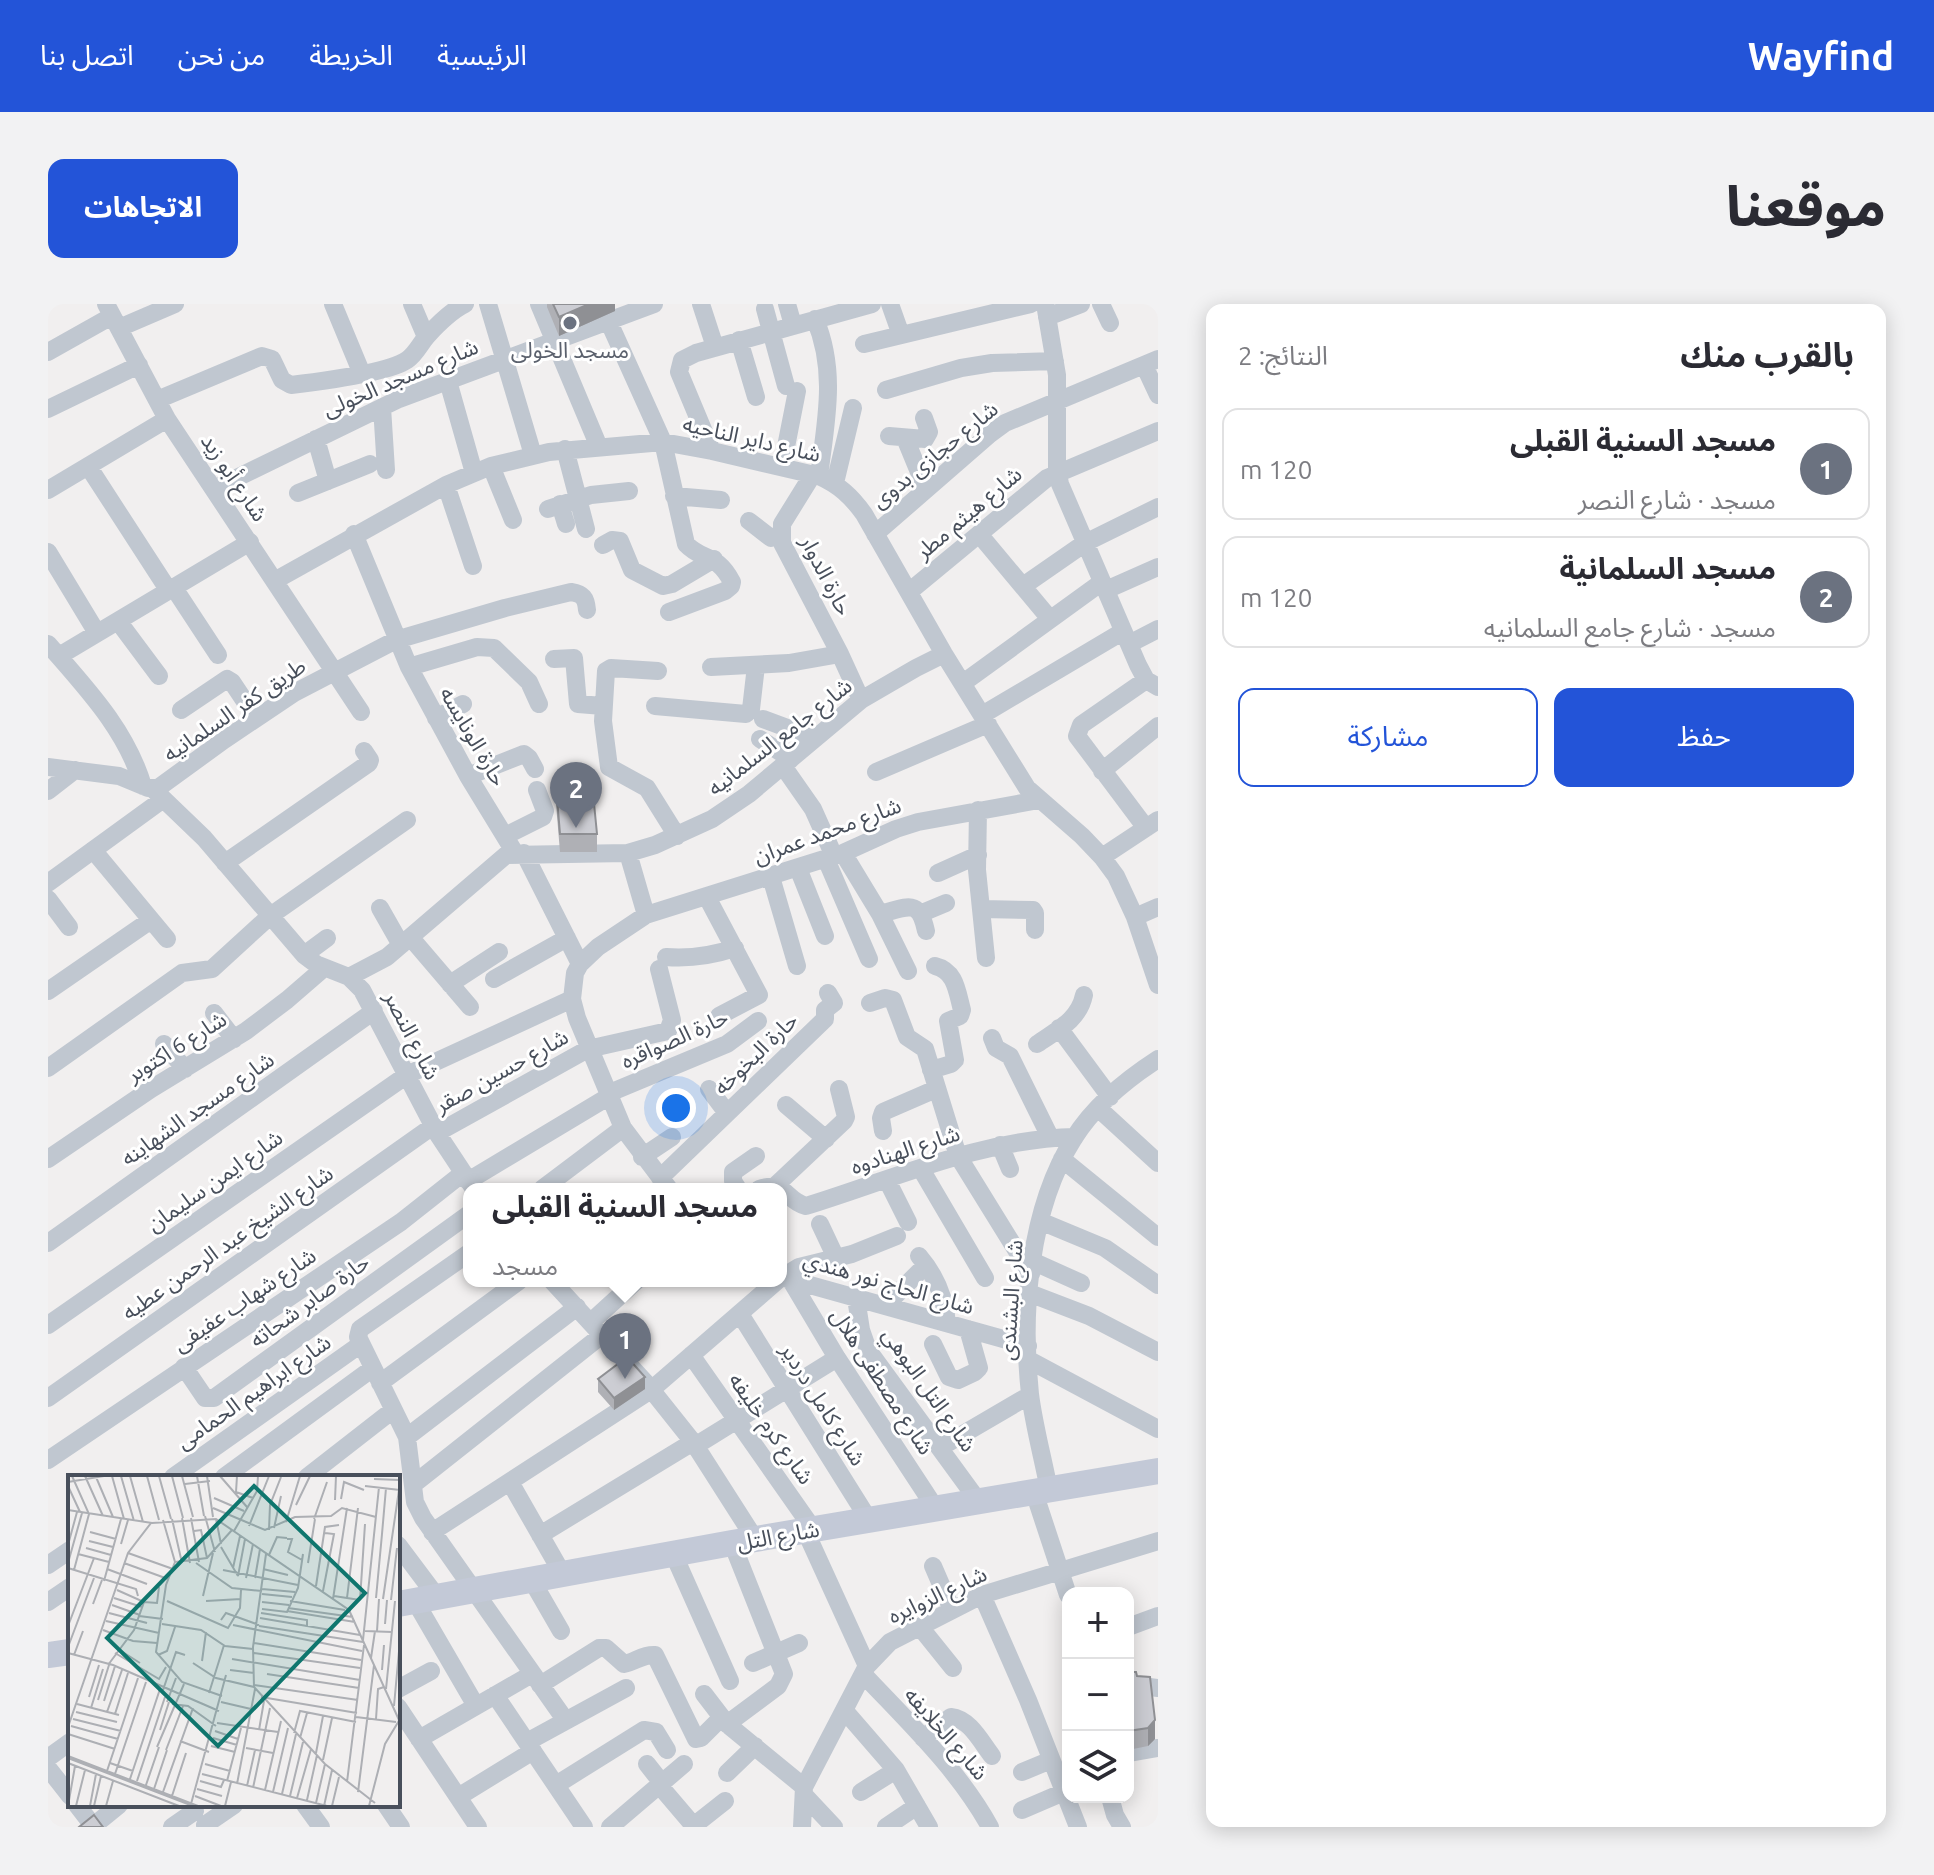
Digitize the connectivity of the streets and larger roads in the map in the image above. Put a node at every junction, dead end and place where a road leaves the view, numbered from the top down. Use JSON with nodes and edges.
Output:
{"nodes":[{"id":1,"x":175,"y":304,"type":"edge"},
{"id":2,"x":333,"y":304,"type":"edge"},
{"id":3,"x":412,"y":304,"type":"edge"},
{"id":4,"x":465,"y":304,"type":"edge"},
{"id":5,"x":488,"y":304,"type":"edge"},
{"id":6,"x":539,"y":304,"type":"edge"},
{"id":7,"x":654,"y":304,"type":"edge"},
{"id":8,"x":701,"y":304,"type":"edge"},
{"id":9,"x":787,"y":304,"type":"edge"},
{"id":10,"x":872,"y":304,"type":"edge"},
{"id":11,"x":890,"y":304,"type":"edge"},
{"id":12,"x":1031,"y":304,"type":"edge"},
{"id":13,"x":1081,"y":304,"type":"edge"},
{"id":14,"x":1101,"y":304,"type":"edge"},
{"id":15,"x":628,"y":308,"type":"edge"},
{"id":16,"x":765,"y":309,"type":"dead end"},
{"id":17,"x":1046,"y":310,"type":"edge"},
{"id":18,"x":112,"y":316,"type":"edge"},
{"id":19,"x":815,"y":319,"type":"junction"},
{"id":20,"x":608,"y":320,"type":"junction"},
{"id":21,"x":1110,"y":323,"type":"dead end"},
{"id":22,"x":793,"y":325,"type":"junction"},
{"id":23,"x":771,"y":331,"type":"junction"},
{"id":24,"x":901,"y":335,"type":"junction"},
{"id":25,"x":426,"y":337,"type":"junction"},
{"id":26,"x":739,"y":340,"type":"junction"},
{"id":27,"x":554,"y":341,"type":"junction"},
{"id":28,"x":864,"y":344,"type":"dead end"},
{"id":29,"x":715,"y":347,"type":"junction"},
{"id":30,"x":48,"y":352,"type":"edge"},
{"id":31,"x":506,"y":359,"type":"junction"},
{"id":32,"x":1055,"y":361,"type":"junction"},
{"id":33,"x":1151,"y":362,"type":"edge"},
{"id":34,"x":139,"y":365,"type":"junction"},
{"id":35,"x":362,"y":374,"type":"junction"},
{"id":36,"x":448,"y":381,"type":"junction"},
{"id":37,"x":886,"y":390,"type":"dead end"},
{"id":38,"x":1158,"y":395,"type":"edge"},
{"id":39,"x":756,"y":397,"type":"dead end"},
{"id":40,"x":157,"y":400,"type":"junction"},
{"id":41,"x":1057,"y":403,"type":"junction"},
{"id":42,"x":382,"y":407,"type":"junction"},
{"id":43,"x":853,"y":408,"type":"dead end"},
{"id":44,"x":48,"y":409,"type":"edge"},
{"id":45,"x":924,"y":418,"type":"dead end"},
{"id":46,"x":167,"y":419,"type":"junction"},
{"id":47,"x":1158,"y":431,"type":"edge"},
{"id":48,"x":316,"y":439,"type":"junction"},
{"id":49,"x":663,"y":442,"type":"junction"},
{"id":50,"x":599,"y":447,"type":"junction"},
{"id":51,"x":565,"y":449,"type":"junction"},
{"id":52,"x":712,"y":451,"type":"junction"},
{"id":53,"x":533,"y":455,"type":"junction"},
{"id":54,"x":88,"y":466,"type":"junction"},
{"id":55,"x":782,"y":467,"type":"junction"},
{"id":56,"x":482,"y":470,"type":"junction"},
{"id":57,"x":1058,"y":473,"type":"junction"},
{"id":58,"x":822,"y":478,"type":"junction"},
{"id":59,"x":328,"y":481,"type":"junction"},
{"id":60,"x":446,"y":485,"type":"junction"},
{"id":61,"x":214,"y":489,"type":"junction"},
{"id":62,"x":926,"y":489,"type":"junction"},
{"id":63,"x":48,"y":490,"type":"edge"},
{"id":64,"x":629,"y":491,"type":"dead end"},
{"id":65,"x":298,"y":493,"type":"dead end"},
{"id":66,"x":674,"y":496,"type":"junction"},
{"id":67,"x":721,"y":500,"type":"dead end"},
{"id":68,"x":562,"y":504,"type":"junction"},
{"id":69,"x":1158,"y":507,"type":"edge"},
{"id":70,"x":513,"y":520,"type":"dead end"},
{"id":71,"x":749,"y":521,"type":"dead end"},
{"id":72,"x":566,"y":524,"type":"dead end"},
{"id":73,"x":586,"y":529,"type":"dead end"},
{"id":74,"x":354,"y":534,"type":"junction"},
{"id":75,"x":781,"y":534,"type":"junction"},
{"id":76,"x":875,"y":534,"type":"junction"},
{"id":77,"x":979,"y":534,"type":"junction"},
{"id":78,"x":250,"y":542,"type":"junction"},
{"id":79,"x":1085,"y":543,"type":"junction"},
{"id":80,"x":603,"y":545,"type":"dead end"},
{"id":81,"x":48,"y":552,"type":"edge"},
{"id":82,"x":714,"y":559,"type":"junction"},
{"id":83,"x":473,"y":566,"type":"dead end"},
{"id":84,"x":1158,"y":567,"type":"edge"},
{"id":85,"x":276,"y":580,"type":"junction"},
{"id":86,"x":1023,"y":586,"type":"junction"},
{"id":87,"x":1104,"y":586,"type":"junction"},
{"id":88,"x":171,"y":589,"type":"junction"},
{"id":89,"x":910,"y":591,"type":"junction"},
{"id":90,"x":587,"y":610,"type":"dead end"},
{"id":91,"x":669,"y":612,"type":"dead end"},
{"id":92,"x":1050,"y":619,"type":"junction"},
{"id":93,"x":118,"y":621,"type":"junction"},
{"id":94,"x":1158,"y":629,"type":"edge"},
{"id":95,"x":97,"y":633,"type":"junction"},
{"id":96,"x":1126,"y":638,"type":"junction"},
{"id":97,"x":396,"y":640,"type":"junction"},
{"id":98,"x":53,"y":650,"type":"edge"},
{"id":99,"x":840,"y":654,"type":"junction"},
{"id":100,"x":944,"y":654,"type":"junction"},
{"id":101,"x":218,"y":655,"type":"dead end"},
{"id":102,"x":554,"y":659,"type":"dead end"},
{"id":103,"x":756,"y":666,"type":"junction"},
{"id":104,"x":409,"y":667,"type":"junction"},
{"id":105,"x":711,"y":667,"type":"dead end"},
{"id":106,"x":334,"y":671,"type":"junction"},
{"id":107,"x":658,"y":671,"type":"dead end"},
{"id":108,"x":159,"y":676,"type":"dead end"},
{"id":109,"x":963,"y":683,"type":"junction"},
{"id":110,"x":1152,"y":684,"type":"edge"},
{"id":111,"x":861,"y":700,"type":"junction"},
{"id":112,"x":463,"y":704,"type":"dead end"},
{"id":113,"x":539,"y":704,"type":"dead end"},
{"id":114,"x":603,"y":706,"type":"junction"},
{"id":115,"x":655,"y":706,"type":"dead end"},
{"id":116,"x":181,"y":710,"type":"dead end"},
{"id":117,"x":361,"y":712,"type":"dead end"},
{"id":118,"x":256,"y":718,"type":"junction"},
{"id":119,"x":436,"y":718,"type":"junction"},
{"id":120,"x":763,"y":719,"type":"dead end"},
{"id":121,"x":985,"y":719,"type":"junction"},
{"id":122,"x":1158,"y":726,"type":"edge"},
{"id":123,"x":814,"y":738,"type":"junction"},
{"id":124,"x":760,"y":739,"type":"dead end"},
{"id":125,"x":364,"y":751,"type":"dead end"},
{"id":126,"x":787,"y":763,"type":"junction"},
{"id":127,"x":48,"y":767,"type":"edge"},
{"id":128,"x":535,"y":769,"type":"dead end"},
{"id":129,"x":75,"y":770,"type":"junction"},
{"id":130,"x":1102,"y":771,"type":"junction"},
{"id":131,"x":876,"y":772,"type":"dead end"},
{"id":132,"x":468,"y":776,"type":"junction"},
{"id":133,"x":537,"y":790,"type":"dead end"},
{"id":134,"x":48,"y":791,"type":"edge"},
{"id":135,"x":153,"y":792,"type":"junction"},
{"id":136,"x":1039,"y":800,"type":"junction"},
{"id":137,"x":978,"y":810,"type":"junction"},
{"id":138,"x":407,"y":820,"type":"dead end"},
{"id":139,"x":1152,"y":824,"type":"edge"},
{"id":140,"x":505,"y":836,"type":"junction"},
{"id":141,"x":677,"y":836,"type":"junction"},
{"id":142,"x":93,"y":850,"type":"junction"},
{"id":143,"x":519,"y":853,"type":"junction"},
{"id":144,"x":628,"y":853,"type":"junction"},
{"id":145,"x":978,"y":855,"type":"junction"},
{"id":146,"x":835,"y":856,"type":"junction"},
{"id":147,"x":1102,"y":857,"type":"junction"},
{"id":148,"x":225,"y":863,"type":"junction"},
{"id":149,"x":798,"y":868,"type":"junction"},
{"id":150,"x":938,"y":873,"type":"dead end"},
{"id":151,"x":771,"y":877,"type":"junction"},
{"id":152,"x":48,"y":883,"type":"edge"},
{"id":153,"x":707,"y":897,"type":"junction"},
{"id":154,"x":48,"y":899,"type":"edge"},
{"id":155,"x":946,"y":903,"type":"dead end"},
{"id":156,"x":1158,"y":907,"type":"edge"},
{"id":157,"x":380,"y":908,"type":"dead end"},
{"id":158,"x":982,"y":909,"type":"junction"},
{"id":159,"x":880,"y":914,"type":"junction"},
{"id":160,"x":270,"y":916,"type":"junction"},
{"id":161,"x":1135,"y":917,"type":"junction"},
{"id":162,"x":641,"y":918,"type":"junction"},
{"id":163,"x":151,"y":920,"type":"junction"},
{"id":164,"x":69,"y":927,"type":"dead end"},
{"id":165,"x":1035,"y":930,"type":"dead end"},
{"id":166,"x":825,"y":936,"type":"dead end"},
{"id":167,"x":327,"y":938,"type":"dead end"},
{"id":168,"x":567,"y":938,"type":"junction"},
{"id":169,"x":167,"y":939,"type":"dead end"},
{"id":170,"x":406,"y":941,"type":"junction"},
{"id":171,"x":735,"y":948,"type":"junction"},
{"id":172,"x":499,"y":952,"type":"dead end"},
{"id":173,"x":304,"y":955,"type":"junction"},
{"id":174,"x":986,"y":958,"type":"dead end"},
{"id":175,"x":869,"y":959,"type":"dead end"},
{"id":176,"x":580,"y":964,"type":"junction"},
{"id":177,"x":797,"y":966,"type":"dead end"},
{"id":178,"x":935,"y":966,"type":"dead end"},
{"id":179,"x":324,"y":968,"type":"junction"},
{"id":180,"x":908,"y":971,"type":"dead end"},
{"id":181,"x":349,"y":977,"type":"junction"},
{"id":182,"x":494,"y":979,"type":"dead end"},
{"id":183,"x":450,"y":984,"type":"junction"},
{"id":184,"x":1158,"y":985,"type":"edge"},
{"id":185,"x":48,"y":991,"type":"edge"},
{"id":186,"x":828,"y":993,"type":"dead end"},
{"id":187,"x":1084,"y":995,"type":"dead end"},
{"id":188,"x":572,"y":999,"type":"junction"},
{"id":189,"x":870,"y":1003,"type":"dead end"},
{"id":190,"x":470,"y":1007,"type":"dead end"},
{"id":191,"x":374,"y":1011,"type":"junction"},
{"id":192,"x":214,"y":1013,"type":"dead end"},
{"id":193,"x":719,"y":1016,"type":"dead end"},
{"id":194,"x":758,"y":1021,"type":"dead end"},
{"id":195,"x":1059,"y":1028,"type":"junction"},
{"id":196,"x":992,"y":1038,"type":"dead end"},
{"id":197,"x":234,"y":1039,"type":"junction"},
{"id":198,"x":164,"y":1044,"type":"dead end"},
{"id":199,"x":1037,"y":1044,"type":"dead end"},
{"id":200,"x":588,"y":1049,"type":"junction"},
{"id":201,"x":1158,"y":1059,"type":"edge"},
{"id":202,"x":48,"y":1068,"type":"edge"},
{"id":203,"x":185,"y":1069,"type":"junction"},
{"id":204,"x":1141,"y":1069,"type":"junction"},
{"id":205,"x":931,"y":1070,"type":"junction"},
{"id":206,"x":407,"y":1075,"type":"junction"},
{"id":207,"x":1158,"y":1082,"type":"edge"},
{"id":208,"x":709,"y":1089,"type":"dead end"},
{"id":209,"x":839,"y":1089,"type":"dead end"},
{"id":210,"x":936,"y":1089,"type":"junction"},
{"id":211,"x":608,"y":1096,"type":"junction"},
{"id":212,"x":1104,"y":1102,"type":"junction"},
{"id":213,"x":786,"y":1105,"type":"dead end"},
{"id":214,"x":727,"y":1113,"type":"junction"},
{"id":215,"x":623,"y":1128,"type":"junction"},
{"id":216,"x":435,"y":1129,"type":"junction"},
{"id":217,"x":883,"y":1131,"type":"dead end"},
{"id":218,"x":672,"y":1137,"type":"dead end"},
{"id":219,"x":1050,"y":1137,"type":"junction"},
{"id":220,"x":1075,"y":1137,"type":"junction"},
{"id":221,"x":826,"y":1139,"type":"junction"},
{"id":222,"x":1000,"y":1145,"type":"junction"},
{"id":223,"x":756,"y":1156,"type":"dead end"},
{"id":224,"x":958,"y":1156,"type":"junction"},
{"id":225,"x":642,"y":1157,"type":"junction"},
{"id":226,"x":48,"y":1159,"type":"edge"},
{"id":227,"x":1062,"y":1159,"type":"junction"},
{"id":228,"x":1158,"y":1163,"type":"edge"},
{"id":229,"x":921,"y":1169,"type":"junction"},
{"id":230,"x":1010,"y":1169,"type":"dead end"},
{"id":231,"x":887,"y":1180,"type":"junction"},
{"id":232,"x":468,"y":1181,"type":"edge"},
{"id":233,"x":550,"y":1183,"type":"edge"},
{"id":234,"x":664,"y":1183,"type":"edge"},
{"id":235,"x":666,"y":1183,"type":"edge"},
{"id":236,"x":734,"y":1183,"type":"edge"},
{"id":237,"x":772,"y":1183,"type":"edge"},
{"id":238,"x":463,"y":1184,"type":"edge"},
{"id":239,"x":787,"y":1193,"type":"edge"},
{"id":240,"x":463,"y":1218,"type":"edge"},
{"id":241,"x":1040,"y":1221,"type":"junction"},
{"id":242,"x":820,"y":1224,"type":"dead end"},
{"id":243,"x":1158,"y":1237,"type":"edge"},
{"id":244,"x":48,"y":1243,"type":"edge"},
{"id":245,"x":463,"y":1258,"type":"edge"},
{"id":246,"x":836,"y":1258,"type":"junction"},
{"id":247,"x":787,"y":1276,"type":"edge"},
{"id":248,"x":1031,"y":1276,"type":"junction"},
{"id":249,"x":985,"y":1278,"type":"dead end"},
{"id":250,"x":787,"y":1280,"type":"edge"},
{"id":251,"x":1081,"y":1283,"type":"dead end"},
{"id":252,"x":787,"y":1285,"type":"edge"},
{"id":253,"x":1158,"y":1285,"type":"edge"},
{"id":254,"x":510,"y":1287,"type":"edge"},
{"id":255,"x":558,"y":1287,"type":"edge"},
{"id":256,"x":631,"y":1287,"type":"edge"},
{"id":257,"x":773,"y":1287,"type":"edge"},
{"id":258,"x":856,"y":1298,"type":"junction"},
{"id":259,"x":885,"y":1306,"type":"junction"},
{"id":260,"x":577,"y":1307,"type":"junction"},
{"id":261,"x":740,"y":1314,"type":"junction"},
{"id":262,"x":947,"y":1323,"type":"junction"},
{"id":263,"x":48,"y":1325,"type":"edge"},
{"id":264,"x":596,"y":1328,"type":"junction"},
{"id":265,"x":968,"y":1329,"type":"junction"},
{"id":266,"x":360,"y":1338,"type":"junction"},
{"id":267,"x":933,"y":1344,"type":"dead end"},
{"id":268,"x":1158,"y":1352,"type":"edge"},
{"id":269,"x":1028,"y":1353,"type":"junction"},
{"id":270,"x":691,"y":1355,"type":"junction"},
{"id":271,"x":837,"y":1358,"type":"junction"},
{"id":272,"x":184,"y":1367,"type":"junction"},
{"id":273,"x":377,"y":1376,"type":"junction"},
{"id":274,"x":651,"y":1390,"type":"junction"},
{"id":275,"x":786,"y":1390,"type":"junction"},
{"id":276,"x":1030,"y":1395,"type":"junction"},
{"id":277,"x":48,"y":1398,"type":"edge"},
{"id":278,"x":393,"y":1410,"type":"junction"},
{"id":279,"x":737,"y":1421,"type":"junction"},
{"id":280,"x":1158,"y":1429,"type":"edge"},
{"id":281,"x":407,"y":1437,"type":"junction"},
{"id":282,"x":694,"y":1444,"type":"junction"},
{"id":283,"x":941,"y":1447,"type":"junction"},
{"id":284,"x":48,"y":1460,"type":"edge"},
{"id":285,"x":1158,"y":1471,"type":"edge"},
{"id":286,"x":176,"y":1475,"type":"edge"},
{"id":287,"x":227,"y":1475,"type":"edge"},
{"id":288,"x":310,"y":1475,"type":"edge"},
{"id":289,"x":510,"y":1482,"type":"junction"},
{"id":290,"x":414,"y":1484,"type":"junction"},
{"id":291,"x":1042,"y":1491,"type":"junction"},
{"id":292,"x":979,"y":1502,"type":"junction"},
{"id":293,"x":936,"y":1509,"type":"junction"},
{"id":294,"x":869,"y":1520,"type":"junction"},
{"id":295,"x":809,"y":1530,"type":"junction"},
{"id":296,"x":432,"y":1532,"type":"junction"},
{"id":297,"x":540,"y":1535,"type":"junction"},
{"id":298,"x":744,"y":1541,"type":"junction"},
{"id":299,"x":1158,"y":1541,"type":"edge"},
{"id":300,"x":68,"y":1551,"type":"edge"},
{"id":301,"x":400,"y":1551,"type":"edge"},
{"id":302,"x":673,"y":1553,"type":"junction"},
{"id":303,"x":48,"y":1565,"type":"edge"},
{"id":304,"x":933,"y":1566,"type":"dead end"},
{"id":305,"x":1060,"y":1571,"type":"junction"},
{"id":306,"x":562,"y":1573,"type":"junction"},
{"id":307,"x":531,"y":1579,"type":"junction"},
{"id":308,"x":1065,"y":1587,"type":"edge"},
{"id":309,"x":68,"y":1588,"type":"edge"},
{"id":310,"x":473,"y":1590,"type":"junction"},
{"id":311,"x":982,"y":1595,"type":"junction"},
{"id":312,"x":417,"y":1601,"type":"edge"},
{"id":313,"x":48,"y":1602,"type":"edge"},
{"id":314,"x":952,"y":1610,"type":"junction"},
{"id":315,"x":1158,"y":1616,"type":"edge"},
{"id":316,"x":1134,"y":1625,"type":"edge"},
{"id":317,"x":920,"y":1627,"type":"junction"},
{"id":318,"x":707,"y":1630,"type":"junction"},
{"id":319,"x":561,"y":1631,"type":"dead end"},
{"id":320,"x":689,"y":1640,"type":"dead end"},
{"id":321,"x":68,"y":1641,"type":"edge"},
{"id":322,"x":799,"y":1643,"type":"dead end"},
{"id":323,"x":68,"y":1652,"type":"edge"},
{"id":324,"x":775,"y":1653,"type":"junction"},
{"id":325,"x":48,"y":1655,"type":"edge"},
{"id":326,"x":753,"y":1663,"type":"dead end"},
{"id":327,"x":953,"y":1668,"type":"dead end"},
{"id":328,"x":865,"y":1670,"type":"junction"},
{"id":329,"x":431,"y":1671,"type":"dead end"},
{"id":330,"x":536,"y":1679,"type":"junction"},
{"id":331,"x":730,"y":1681,"type":"dead end"},
{"id":332,"x":1134,"y":1685,"type":"edge"},
{"id":333,"x":400,"y":1688,"type":"edge"},
{"id":334,"x":626,"y":1688,"type":"dead end"},
{"id":335,"x":1158,"y":1688,"type":"edge"},
{"id":336,"x":704,"y":1694,"type":"dead end"},
{"id":337,"x":495,"y":1695,"type":"junction"},
{"id":338,"x":476,"y":1706,"type":"junction"},
{"id":339,"x":400,"y":1710,"type":"edge"},
{"id":340,"x":844,"y":1710,"type":"junction"},
{"id":341,"x":566,"y":1721,"type":"junction"},
{"id":342,"x":724,"y":1721,"type":"junction"},
{"id":343,"x":923,"y":1738,"type":"junction"},
{"id":344,"x":419,"y":1739,"type":"junction"},
{"id":345,"x":68,"y":1743,"type":"edge"},
{"id":346,"x":530,"y":1746,"type":"junction"},
{"id":347,"x":755,"y":1746,"type":"junction"},
{"id":348,"x":1158,"y":1748,"type":"edge"},
{"id":349,"x":667,"y":1750,"type":"dead end"},
{"id":350,"x":1134,"y":1752,"type":"edge"},
{"id":351,"x":992,"y":1756,"type":"dead end"},
{"id":352,"x":48,"y":1758,"type":"edge"},
{"id":353,"x":1051,"y":1760,"type":"junction"},
{"id":354,"x":647,"y":1764,"type":"dead end"},
{"id":355,"x":684,"y":1764,"type":"dead end"},
{"id":356,"x":48,"y":1768,"type":"edge"},
{"id":357,"x":896,"y":1770,"type":"junction"},
{"id":358,"x":1022,"y":1772,"type":"dead end"},
{"id":359,"x":727,"y":1773,"type":"dead end"},
{"id":360,"x":660,"y":1784,"type":"junction"},
{"id":361,"x":556,"y":1785,"type":"junction"},
{"id":362,"x":1062,"y":1787,"type":"edge"},
{"id":363,"x":804,"y":1791,"type":"junction"},
{"id":364,"x":861,"y":1792,"type":"dead end"},
{"id":365,"x":68,"y":1793,"type":"edge"},
{"id":366,"x":1062,"y":1793,"type":"edge"},
{"id":367,"x":458,"y":1797,"type":"junction"},
{"id":368,"x":725,"y":1801,"type":"dead end"},
{"id":369,"x":1068,"y":1803,"type":"edge"},
{"id":370,"x":1112,"y":1803,"type":"edge"},
{"id":371,"x":917,"y":1806,"type":"junction"},
{"id":372,"x":78,"y":1807,"type":"edge"},
{"id":373,"x":117,"y":1807,"type":"edge"},
{"id":374,"x":228,"y":1807,"type":"edge"},
{"id":375,"x":306,"y":1807,"type":"edge"},
{"id":376,"x":387,"y":1807,"type":"edge"},
{"id":377,"x":1022,"y":1810,"type":"dead end"},
{"id":378,"x":199,"y":1817,"type":"edge"},
{"id":379,"x":693,"y":1826,"type":"edge"},
{"id":380,"x":93,"y":1827,"type":"edge"},
{"id":381,"x":172,"y":1827,"type":"edge"},
{"id":382,"x":321,"y":1827,"type":"edge"},
{"id":383,"x":401,"y":1827,"type":"edge"},
{"id":384,"x":478,"y":1827,"type":"edge"},
{"id":385,"x":584,"y":1827,"type":"edge"},
{"id":386,"x":610,"y":1827,"type":"edge"},
{"id":387,"x":802,"y":1827,"type":"edge"},
{"id":388,"x":834,"y":1827,"type":"edge"},
{"id":389,"x":886,"y":1827,"type":"edge"},
{"id":390,"x":929,"y":1827,"type":"edge"},
{"id":391,"x":990,"y":1827,"type":"edge"},
{"id":392,"x":1078,"y":1827,"type":"edge"},
{"id":393,"x":1122,"y":1827,"type":"edge"}],
"edges":[{"from":1,"to":18,"type":"street"},
{"from":2,"to":35,"type":"street"},
{"from":3,"to":25,"type":"street"},
{"from":4,"to":25,"type":"street"},
{"from":5,"to":31,"type":"street"},
{"from":6,"to":27,"type":"street"},
{"from":7,"to":15,"type":"street","name":"شارع مسجد الخولى"},
{"from":8,"to":29,"type":"street"},
{"from":9,"to":22,"type":"street"},
{"from":10,"to":19,"type":"street"},
{"from":11,"to":24,"type":"street"},
{"from":12,"to":24,"type":"street"},
{"from":13,"to":17,"type":"street"},
{"from":14,"to":21,"type":"street"},
{"from":15,"to":20,"type":"street","name":"شارع مسجد الخولى"},
{"from":16,"to":23,"type":"street"},
{"from":17,"to":32,"type":"street"},
{"from":18,"to":30,"type":"street"},
{"from":18,"to":34,"type":"street","name":"شارع أبو زيد"},
{"from":19,"to":22,"type":"street"},
{"from":19,"to":58,"type":"street"},
{"from":20,"to":27,"type":"street","name":"شارع مسجد الخولى"},
{"from":20,"to":49,"type":"street"},
{"from":22,"to":23,"type":"street"},
{"from":23,"to":26,"type":"street"},
{"from":23,"to":55,"type":"street"},
{"from":24,"to":28,"type":"street"},
{"from":25,"to":35,"type":"street"},
{"from":26,"to":29,"type":"street"},
{"from":26,"to":39,"type":"street"},
{"from":27,"to":31,"type":"street","name":"شارع مسجد الخولى"},
{"from":27,"to":50,"type":"street"},
{"from":29,"to":52,"type":"street"},
{"from":31,"to":36,"type":"street","name":"شارع مسجد الخولى"},
{"from":31,"to":53,"type":"street"},
{"from":32,"to":37,"type":"street"},
{"from":32,"to":41,"type":"street"},
{"from":33,"to":38,"type":"street"},
{"from":33,"to":41,"type":"street","name":"شارع حجازى بدوى"},
{"from":34,"to":40,"type":"street","name":"شارع أبو زيد"},
{"from":34,"to":44,"type":"street"},
{"from":35,"to":40,"type":"street"},
{"from":36,"to":42,"type":"street","name":"شارع مسجد الخولى"},
{"from":36,"to":56,"type":"street"},
{"from":40,"to":46,"type":"street","name":"شارع أبو زيد"},
{"from":41,"to":57,"type":"street"},
{"from":41,"to":62,"type":"street","name":"شارع حجازى بدوى"},
{"from":42,"to":48,"type":"street","name":"شارع مسجد الخولى"},
{"from":42,"to":59,"type":"street"},
{"from":43,"to":58,"type":"street"},
{"from":45,"to":62,"type":"street"},
{"from":46,"to":54,"type":"street"},
{"from":46,"to":61,"type":"street","name":"شارع أبو زيد"},
{"from":47,"to":57,"type":"street","name":"شارع هيثم مطر"},
{"from":48,"to":59,"type":"street"},
{"from":48,"to":61,"type":"street","name":"شارع مسجد الخولى"},
{"from":49,"to":50,"type":"street","name":"شارع داير الناحيه"},
{"from":49,"to":52,"type":"street","name":"شارع داير الناحيه"},
{"from":49,"to":66,"type":"street"},
{"from":50,"to":51,"type":"street","name":"شارع داير الناحيه"},
{"from":51,"to":53,"type":"street","name":"شارع داير الناحيه"},
{"from":51,"to":68,"type":"street"},
{"from":52,"to":55,"type":"street","name":"شارع داير الناحيه"},
{"from":53,"to":56,"type":"street","name":"شارع داير الناحيه"},
{"from":54,"to":63,"type":"street"},
{"from":54,"to":88,"type":"street"},
{"from":55,"to":58,"type":"street","name":"شارع داير الناحيه"},
{"from":56,"to":60,"type":"street","name":"شارع داير الناحيه"},
{"from":56,"to":70,"type":"street"},
{"from":57,"to":77,"type":"street","name":"شارع هيثم مطر"},
{"from":57,"to":79,"type":"street"},
{"from":58,"to":75,"type":"street","name":"حارة الدوار"},
{"from":58,"to":76,"type":"street","name":"شارع داير الناحيه"},
{"from":59,"to":65,"type":"street"},
{"from":60,"to":74,"type":"street","name":"شارع داير الناحيه"},
{"from":60,"to":83,"type":"street"},
{"from":61,"to":78,"type":"street","name":"شارع أبو زيد"},
{"from":62,"to":76,"type":"street","name":"شارع حجازى بدوى"},
{"from":64,"to":68,"type":"street"},
{"from":66,"to":67,"type":"street"},
{"from":66,"to":82,"type":"street"},
{"from":68,"to":72,"type":"street"},
{"from":68,"to":73,"type":"street"},
{"from":69,"to":79,"type":"street"},
{"from":71,"to":75,"type":"street"},
{"from":74,"to":85,"type":"street","name":"شارع داير الناحيه"},
{"from":74,"to":97,"type":"street","name":"حارة الونايسه"},
{"from":75,"to":99,"type":"street","name":"حارة الدوار"},
{"from":76,"to":89,"type":"street","name":"شارع داير الناحيه"},
{"from":77,"to":86,"type":"street"},
{"from":77,"to":89,"type":"street","name":"شارع هيثم مطر"},
{"from":78,"to":85,"type":"street","name":"شارع أبو زيد"},
{"from":78,"to":88,"type":"street"},
{"from":79,"to":86,"type":"street"},
{"from":79,"to":87,"type":"street"},
{"from":80,"to":82,"type":"street"},
{"from":81,"to":95,"type":"street"},
{"from":82,"to":91,"type":"street"},
{"from":84,"to":87,"type":"street"},
{"from":85,"to":106,"type":"street","name":"شارع أبو زيد"},
{"from":86,"to":92,"type":"street"},
{"from":87,"to":92,"type":"street"},
{"from":87,"to":96,"type":"street"},
{"from":88,"to":93,"type":"street"},
{"from":88,"to":101,"type":"street"},
{"from":89,"to":100,"type":"street","name":"شارع داير الناحيه"},
{"from":90,"to":97,"type":"street","name":"طريق كفر السلمانيه"},
{"from":92,"to":109,"type":"street"},
{"from":93,"to":95,"type":"street"},
{"from":93,"to":108,"type":"street"},
{"from":94,"to":96,"type":"street"},
{"from":95,"to":98,"type":"street"},
{"from":96,"to":110,"type":"street"},
{"from":96,"to":121,"type":"street"},
{"from":97,"to":104,"type":"street","name":"حارة الونايسه"},
{"from":97,"to":106,"type":"street","name":"طريق كفر السلمانيه"},
{"from":98,"to":135,"type":"street"},
{"from":99,"to":103,"type":"street"},
{"from":99,"to":111,"type":"street","name":"حارة الدوار"},
{"from":100,"to":109,"type":"street","name":"شارع داير الناحيه"},
{"from":100,"to":111,"type":"street","name":"شارع جامع السلمانيه"},
{"from":102,"to":114,"type":"street"},
{"from":103,"to":105,"type":"street"},
{"from":103,"to":115,"type":"street"},
{"from":104,"to":113,"type":"street"},
{"from":104,"to":119,"type":"street","name":"حارة الونايسه"},
{"from":106,"to":117,"type":"street","name":"شارع أبو زيد"},
{"from":106,"to":118,"type":"street","name":"طريق كفر السلمانيه"},
{"from":107,"to":114,"type":"street"},
{"from":109,"to":121,"type":"street","name":"شارع داير الناحيه"},
{"from":110,"to":130,"type":"street"},
{"from":111,"to":123,"type":"street","name":"شارع جامع السلمانيه"},
{"from":112,"to":119,"type":"street"},
{"from":114,"to":141,"type":"street"},
{"from":116,"to":118,"type":"street"},
{"from":118,"to":135,"type":"street","name":"طريق كفر السلمانيه"},
{"from":119,"to":132,"type":"street","name":"حارة الونايسه"},
{"from":120,"to":123,"type":"street"},
{"from":121,"to":131,"type":"street"},
{"from":121,"to":136,"type":"street","name":"شارع داير الناحيه"},
{"from":122,"to":130,"type":"street"},
{"from":123,"to":126,"type":"street","name":"شارع جامع السلمانيه"},
{"from":124,"to":126,"type":"street"},
{"from":125,"to":148,"type":"street"},
{"from":126,"to":141,"type":"street","name":"شارع جامع السلمانيه"},
{"from":126,"to":146,"type":"street"},
{"from":127,"to":129,"type":"street"},
{"from":128,"to":132,"type":"street"},
{"from":129,"to":134,"type":"street"},
{"from":129,"to":135,"type":"street"},
{"from":130,"to":139,"type":"street"},
{"from":132,"to":140,"type":"street","name":"حارة الونايسه"},
{"from":133,"to":140,"type":"street"},
{"from":135,"to":142,"type":"street","name":"طريق كفر السلمانيه"},
{"from":135,"to":148,"type":"street"},
{"from":136,"to":137,"type":"street","name":"شارع محمد عمران"},
{"from":136,"to":147,"type":"street","name":"شارع داير الناحيه"},
{"from":137,"to":145,"type":"street"},
{"from":137,"to":146,"type":"street","name":"شارع محمد عمران"},
{"from":138,"to":160,"type":"street"},
{"from":139,"to":147,"type":"street"},
{"from":140,"to":143,"type":"street","name":"حارة الونايسه"},
{"from":141,"to":144,"type":"street","name":"شارع جامع السلمانيه"},
{"from":142,"to":152,"type":"street","name":"طريق كفر السلمانيه"},
{"from":142,"to":163,"type":"street"},
{"from":143,"to":144,"type":"street","name":"شارع جامع السلمانيه"},
{"from":143,"to":168,"type":"street","name":"حارة الونايسه"},
{"from":143,"to":170,"type":"street"},
{"from":144,"to":162,"type":"street"},
{"from":145,"to":150,"type":"street"},
{"from":145,"to":158,"type":"street"},
{"from":146,"to":149,"type":"street","name":"شارع محمد عمران"},
{"from":146,"to":159,"type":"street"},
{"from":146,"to":175,"type":"street"},
{"from":147,"to":161,"type":"street","name":"شارع داير الناحيه"},
{"from":148,"to":160,"type":"street"},
{"from":149,"to":151,"type":"street","name":"شارع محمد عمران"},
{"from":149,"to":166,"type":"street"},
{"from":151,"to":153,"type":"street","name":"شارع محمد عمران"},
{"from":151,"to":177,"type":"street"},
{"from":153,"to":162,"type":"street","name":"شارع محمد عمران"},
{"from":153,"to":171,"type":"street"},
{"from":154,"to":164,"type":"street"},
{"from":155,"to":159,"type":"street"},
{"from":156,"to":161,"type":"street"},
{"from":157,"to":170,"type":"street"},
{"from":158,"to":165,"type":"street"},
{"from":158,"to":174,"type":"street"},
{"from":159,"to":180,"type":"street"},
{"from":160,"to":173,"type":"street"},
{"from":160,"to":202,"type":"street"},
{"from":161,"to":184,"type":"street","name":"شارع داير الناحيه"},
{"from":162,"to":176,"type":"street","name":"شارع محمد عمران"},
{"from":163,"to":169,"type":"street"},
{"from":163,"to":185,"type":"street"},
{"from":167,"to":173,"type":"street"},
{"from":168,"to":176,"type":"street","name":"حارة الونايسه"},
{"from":168,"to":182,"type":"street"},
{"from":170,"to":181,"type":"street"},
{"from":170,"to":183,"type":"street"},
{"from":171,"to":193,"type":"street"},
{"from":171,"to":200,"type":"street","name":"شارع حسين صقر"},
{"from":172,"to":183,"type":"street"},
{"from":173,"to":179,"type":"street"},
{"from":176,"to":188,"type":"street"},
{"from":178,"to":205,"type":"street"},
{"from":179,"to":181,"type":"street"},
{"from":179,"to":197,"type":"street","name":"شارع 6 اكتوبر"},
{"from":181,"to":191,"type":"street","name":"شارع النصر"},
{"from":183,"to":190,"type":"street"},
{"from":186,"to":214,"type":"street","name":"حارة البخوخه"},
{"from":187,"to":195,"type":"street"},
{"from":188,"to":200,"type":"street"},
{"from":188,"to":206,"type":"street","name":"شارع ايمن سليمان"},
{"from":189,"to":205,"type":"street"},
{"from":191,"to":206,"type":"street","name":"شارع النصر"},
{"from":191,"to":244,"type":"street","name":"شارع مسجد الشهاينه"},
{"from":192,"to":197,"type":"street"},
{"from":194,"to":211,"type":"street","name":"حارة الصواقره"},
{"from":195,"to":199,"type":"street"},
{"from":195,"to":212,"type":"street"},
{"from":196,"to":219,"type":"street"},
{"from":197,"to":203,"type":"street","name":"شارع 6 اكتوبر"},
{"from":198,"to":203,"type":"street"},
{"from":200,"to":211,"type":"street"},
{"from":200,"to":216,"type":"street","name":"شارع حسين صقر"},
{"from":201,"to":204,"type":"street","name":"شارع البشندى"},
{"from":203,"to":226,"type":"street","name":"شارع 6 اكتوبر"},
{"from":204,"to":207,"type":"street"},
{"from":204,"to":212,"type":"street","name":"شارع البشندى"},
{"from":205,"to":210,"type":"street"},
{"from":206,"to":216,"type":"street","name":"شارع النصر"},
{"from":206,"to":263,"type":"street","name":"شارع ايمن سليمان"},
{"from":208,"to":214,"type":"street"},
{"from":209,"to":221,"type":"street"},
{"from":210,"to":217,"type":"street"},
{"from":210,"to":224,"type":"street"},
{"from":211,"to":215,"type":"street"},
{"from":211,"to":232,"type":"street","name":"حارة الصواقره"},
{"from":212,"to":220,"type":"street","name":"شارع البشندى"},
{"from":212,"to":228,"type":"street"},
{"from":213,"to":221,"type":"street"},
{"from":214,"to":235,"type":"street","name":"حارة البخوخه"},
{"from":215,"to":225,"type":"street"},
{"from":215,"to":233,"type":"street"},
{"from":216,"to":232,"type":"street","name":"شارع النصر"},
{"from":216,"to":277,"type":"street","name":"شارع الشيخ عبد الرحمن عطيه"},
{"from":218,"to":225,"type":"street"},
{"from":219,"to":220,"type":"street","name":"شارع الهنادوه"},
{"from":219,"to":222,"type":"street","name":"شارع الهنادوه"},
{"from":220,"to":227,"type":"street","name":"شارع البشندى"},
{"from":221,"to":237,"type":"street"},
{"from":222,"to":224,"type":"street","name":"شارع الهنادوه"},
{"from":222,"to":230,"type":"street"},
{"from":223,"to":236,"type":"street"},
{"from":224,"to":229,"type":"street","name":"شارع الهنادوه"},
{"from":224,"to":248,"type":"street"},
{"from":225,"to":234,"type":"street"},
{"from":227,"to":241,"type":"street","name":"شارع البشندى"},
{"from":227,"to":243,"type":"street"},
{"from":229,"to":231,"type":"street","name":"شارع الهنادوه"},
{"from":229,"to":249,"type":"street"},
{"from":231,"to":239,"type":"street","name":"شارع الهنادوه"},
{"from":231,"to":246,"type":"street"},
{"from":238,"to":272,"type":"street","name":"شارع شهاب عفيفى"},
{"from":240,"to":272,"type":"street","name":"حارة صابر شحاته"},
{"from":241,"to":248,"type":"street","name":"شارع البشندى"},
{"from":241,"to":253,"type":"street"},
{"from":242,"to":246,"type":"street"},
{"from":245,"to":266,"type":"street","name":"شارع ابراهيم الحمامى"},
{"from":246,"to":247,"type":"street"},
{"from":248,"to":251,"type":"street"},
{"from":248,"to":268,"type":"street"},
{"from":248,"to":269,"type":"street","name":"شارع البشندى"},
{"from":250,"to":258,"type":"street","name":"شارع الحاج نور هندي"},
{"from":252,"to":271,"type":"street","name":"شارع مصطفى هلال"},
{"from":254,"to":273,"type":"street"},
{"from":255,"to":260,"type":"street"},
{"from":256,"to":264,"type":"street"},
{"from":257,"to":261,"type":"street"},
{"from":258,"to":259,"type":"street","name":"شارع الحاج نور هندي"},
{"from":258,"to":283,"type":"street","name":"شارع التل البوهي"},
{"from":259,"to":262,"type":"street","name":"شارع الحاج نور هندي"},
{"from":259,"to":262,"type":"street"},
{"from":260,"to":264,"type":"street"},
{"from":260,"to":281,"type":"street"},
{"from":261,"to":270,"type":"street"},
{"from":261,"to":275,"type":"street","name":"شارع كامل دردير"},
{"from":262,"to":265,"type":"street","name":"شارع الحاج نور هندي"},
{"from":264,"to":274,"type":"street"},
{"from":264,"to":290,"type":"street"},
{"from":265,"to":267,"type":"street"},
{"from":265,"to":269,"type":"street","name":"شارع الحاج نور هندي"},
{"from":266,"to":273,"type":"street"},
{"from":266,"to":286,"type":"street","name":"شارع ابراهيم الحمامى"},
{"from":269,"to":276,"type":"street","name":"شارع البشندى"},
{"from":269,"to":280,"type":"street","name":"شارع الحاج نور هندي"},
{"from":270,"to":274,"type":"street"},
{"from":270,"to":279,"type":"street","name":"شارع كرم خليفه"},
{"from":271,"to":275,"type":"street"},
{"from":271,"to":293,"type":"street","name":"شارع مصطفى هلال"},
{"from":272,"to":284,"type":"street","name":"شارع شهاب عفيفى"},
{"from":273,"to":278,"type":"street"},
{"from":273,"to":287,"type":"street"},
{"from":274,"to":282,"type":"street"},
{"from":274,"to":289,"type":"street"},
{"from":275,"to":279,"type":"street"},
{"from":275,"to":294,"type":"street","name":"شارع كامل دردير"},
{"from":276,"to":283,"type":"street"},
{"from":276,"to":291,"type":"street","name":"شارع البشندى"},
{"from":278,"to":281,"type":"street"},
{"from":278,"to":288,"type":"street"},
{"from":279,"to":282,"type":"street"},
{"from":279,"to":295,"type":"street","name":"شارع كرم خليفه"},
{"from":281,"to":290,"type":"street"},
{"from":282,"to":297,"type":"street"},
{"from":282,"to":298,"type":"street"},
{"from":283,"to":292,"type":"street","name":"شارع التل البوهي"},
{"from":285,"to":291,"type":"street","name":"شارع التل"},
{"from":289,"to":296,"type":"street"},
{"from":289,"to":297,"type":"street"},
{"from":290,"to":296,"type":"street"},
{"from":291,"to":292,"type":"street","name":"شارع التل"},
{"from":291,"to":305,"type":"street","name":"شارع البشندى"},
{"from":292,"to":293,"type":"street","name":"شارع التل"},
{"from":293,"to":294,"type":"street","name":"شارع التل"},
{"from":294,"to":295,"type":"street","name":"شارع التل"},
{"from":295,"to":298,"type":"street","name":"شارع التل"},
{"from":295,"to":328,"type":"street","name":"شارع كرم خليفه"},
{"from":296,"to":310,"type":"street"},
{"from":297,"to":306,"type":"street"},
{"from":298,"to":302,"type":"street","name":"شارع التل"},
{"from":298,"to":324,"type":"street"},
{"from":299,"to":305,"type":"street","name":"شارع الزوايره"},
{"from":300,"to":303,"type":"street"},
{"from":301,"to":312,"type":"street"},
{"from":302,"to":306,"type":"street","name":"شارع التل"},
{"from":302,"to":318,"type":"street"},
{"from":304,"to":314,"type":"street"},
{"from":305,"to":308,"type":"street","name":"شارع البشندى"},
{"from":305,"to":311,"type":"street","name":"شارع الزوايره"},
{"from":306,"to":307,"type":"street","name":"شارع التل"},
{"from":307,"to":310,"type":"street","name":"شارع التل"},
{"from":307,"to":319,"type":"street"},
{"from":309,"to":313,"type":"street"},
{"from":310,"to":312,"type":"street","name":"شارع التل"},
{"from":310,"to":330,"type":"street"},
{"from":311,"to":314,"type":"street","name":"شارع الزوايره"},
{"from":311,"to":353,"type":"street"},
{"from":312,"to":338,"type":"street"},
{"from":314,"to":317,"type":"street","name":"شارع الزوايره"},
{"from":315,"to":316,"type":"street"},
{"from":317,"to":327,"type":"street"},
{"from":317,"to":328,"type":"street","name":"شارع الزوايره"},
{"from":318,"to":320,"type":"street"},
{"from":318,"to":331,"type":"street"},
{"from":321,"to":325,"type":"street"},
{"from":322,"to":324,"type":"street"},
{"from":323,"to":325,"type":"street"},
{"from":324,"to":326,"type":"street"},
{"from":324,"to":342,"type":"street"},
{"from":328,"to":340,"type":"street","name":"شارع الزوايره"},
{"from":328,"to":343,"type":"street","name":"شارع الخلايفه"},
{"from":329,"to":333,"type":"street"},
{"from":330,"to":337,"type":"street"},
{"from":330,"to":341,"type":"street"},
{"from":330,"to":342,"type":"street"},
{"from":332,"to":335,"type":"street"},
{"from":334,"to":341,"type":"street"},
{"from":336,"to":342,"type":"street"},
{"from":337,"to":338,"type":"street"},
{"from":337,"to":346,"type":"street"},
{"from":338,"to":344,"type":"street"},
{"from":339,"to":344,"type":"street"},
{"from":340,"to":357,"type":"street"},
{"from":340,"to":363,"type":"street","name":"شارع الزوايره"},
{"from":341,"to":346,"type":"street"},
{"from":342,"to":347,"type":"street"},
{"from":343,"to":351,"type":"street"},
{"from":343,"to":391,"type":"street","name":"شارع الخلايفه"},
{"from":344,"to":367,"type":"street"},
{"from":345,"to":352,"type":"street"},
{"from":346,"to":361,"type":"street"},
{"from":346,"to":367,"type":"street"},
{"from":347,"to":359,"type":"street"},
{"from":347,"to":363,"type":"street"},
{"from":348,"to":350,"type":"street"},
{"from":349,"to":361,"type":"street"},
{"from":353,"to":358,"type":"street"},
{"from":353,"to":362,"type":"street"},
{"from":354,"to":360,"type":"street"},
{"from":355,"to":360,"type":"street"},
{"from":356,"to":365,"type":"street"},
{"from":357,"to":364,"type":"street"},
{"from":357,"to":371,"type":"street"},
{"from":360,"to":379,"type":"street"},
{"from":360,"to":386,"type":"street"},
{"from":361,"to":385,"type":"street"},
{"from":363,"to":387,"type":"street","name":"شارع الزوايره"},
{"from":363,"to":388,"type":"street"},
{"from":366,"to":377,"type":"street"},
{"from":367,"to":384,"type":"street"},
{"from":368,"to":379,"type":"street"},
{"from":369,"to":392,"type":"street"},
{"from":370,"to":393,"type":"street"},
{"from":371,"to":389,"type":"street"},
{"from":371,"to":390,"type":"street"},
{"from":372,"to":380,"type":"street"},
{"from":373,"to":380,"type":"street"},
{"from":374,"to":378,"type":"street"},
{"from":375,"to":382,"type":"street"},
{"from":376,"to":383,"type":"street"},
{"from":378,"to":381,"type":"street"}]}
